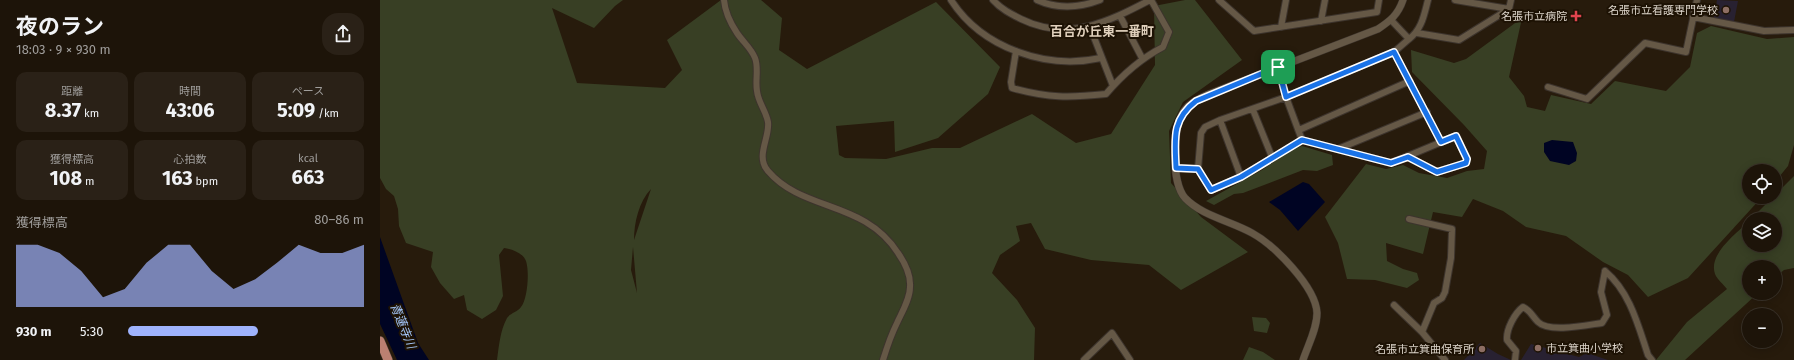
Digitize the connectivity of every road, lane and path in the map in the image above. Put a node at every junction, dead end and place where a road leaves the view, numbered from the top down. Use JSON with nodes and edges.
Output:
{"nodes":[{"id":1,"x":724,"y":0,"type":"edge"},
{"id":2,"x":951,"y":0,"type":"edge"},
{"id":3,"x":993,"y":0,"type":"edge"},
{"id":4,"x":1100,"y":0,"type":"edge"},
{"id":5,"x":1151,"y":0,"type":"edge"},
{"id":6,"x":1228,"y":0,"type":"edge"},
{"id":7,"x":1286,"y":0,"type":"edge"},
{"id":8,"x":1325,"y":0,"type":"edge"},
{"id":9,"x":1379,"y":0,"type":"edge"},
{"id":10,"x":1403,"y":0,"type":"edge"},
{"id":11,"x":1428,"y":0,"type":"edge"},
{"id":12,"x":1454,"y":0,"type":"edge"},
{"id":13,"x":1511,"y":0,"type":"edge"},
{"id":14,"x":1697,"y":0,"type":"edge"},
{"id":15,"x":1041,"y":1,"type":"edge"},
{"id":16,"x":1220,"y":2,"type":"edge"},
{"id":17,"x":1509,"y":9,"type":"junction"},
{"id":18,"x":1120,"y":16,"type":"junction"},
{"id":19,"x":1693,"y":17,"type":"junction"},
{"id":20,"x":1321,"y":20,"type":"junction"},
{"id":21,"x":1391,"y":20,"type":"junction"},
{"id":22,"x":1090,"y":27,"type":"junction"},
{"id":23,"x":1281,"y":27,"type":"junction"},
{"id":24,"x":1794,"y":30,"type":"edge"},
{"id":25,"x":1417,"y":33,"type":"junction"},
{"id":26,"x":1409,"y":39,"type":"junction"},
{"id":27,"x":1016,"y":51,"type":"junction"},
{"id":28,"x":1394,"y":52,"type":"junction"},
{"id":29,"x":1101,"y":58,"type":"junction"},
{"id":30,"x":1142,"y":58,"type":"junction"},
{"id":31,"x":1278,"y":67,"type":"junction"},
{"id":32,"x":1410,"y":81,"type":"junction"},
{"id":33,"x":1113,"y":86,"type":"junction"},
{"id":34,"x":1548,"y":87,"type":"dead end"},
{"id":35,"x":1286,"y":97,"type":"junction"},
{"id":36,"x":1253,"y":110,"type":"junction"},
{"id":37,"x":1427,"y":112,"type":"junction"},
{"id":38,"x":1220,"y":120,"type":"junction"},
{"id":39,"x":1299,"y":130,"type":"junction"},
{"id":40,"x":1302,"y":140,"type":"junction"},
{"id":41,"x":1441,"y":142,"type":"junction"},
{"id":42,"x":1338,"y":149,"type":"junction"},
{"id":43,"x":1408,"y":157,"type":"junction"},
{"id":44,"x":1272,"y":158,"type":"junction"},
{"id":45,"x":1176,"y":168,"type":"junction"},
{"id":46,"x":1198,"y":169,"type":"junction"},
{"id":47,"x":1241,"y":177,"type":"junction"},
{"id":48,"x":1409,"y":219,"type":"dead end"},
{"id":49,"x":1394,"y":305,"type":"dead end"},
{"id":50,"x":1422,"y":332,"type":"junction"},
{"id":51,"x":380,"y":341,"type":"edge"},
{"id":52,"x":388,"y":360,"type":"edge"},
{"id":53,"x":883,"y":360,"type":"edge"},
{"id":54,"x":1084,"y":360,"type":"edge"},
{"id":55,"x":1130,"y":360,"type":"edge"},
{"id":56,"x":1304,"y":360,"type":"edge"},
{"id":57,"x":1445,"y":360,"type":"edge"},
{"id":58,"x":1515,"y":360,"type":"edge"},
{"id":59,"x":1652,"y":360,"type":"edge"}],
"edges":[{"from":1,"to":53,"type":"street"},
{"from":2,"to":27,"type":"street"},
{"from":3,"to":22,"type":"street"},
{"from":4,"to":15,"type":"street"},
{"from":5,"to":18,"type":"street"},
{"from":5,"to":30,"type":"street"},
{"from":6,"to":16,"type":"street"},
{"from":7,"to":23,"type":"street"},
{"from":8,"to":20,"type":"street"},
{"from":9,"to":20,"type":"street"},
{"from":10,"to":21,"type":"street"},
{"from":11,"to":25,"type":"street"},
{"from":12,"to":17,"type":"street"},
{"from":13,"to":17,"type":"street"},
{"from":14,"to":19,"type":"street"},
{"from":16,"to":23,"type":"street"},
{"from":17,"to":25,"type":"street"},
{"from":18,"to":22,"type":"street"},
{"from":18,"to":30,"type":"street"},
{"from":19,"to":24,"type":"street"},
{"from":19,"to":34,"type":"street"},
{"from":20,"to":23,"type":"street"},
{"from":21,"to":26,"type":"street"},
{"from":21,"to":31,"type":"street"},
{"from":22,"to":29,"type":"street"},
{"from":25,"to":26,"type":"street"},
{"from":26,"to":28,"type":"street"},
{"from":27,"to":29,"type":"street"},
{"from":27,"to":33,"type":"street"},
{"from":28,"to":32,"type":"street"},
{"from":28,"to":35,"type":"street"},
{"from":29,"to":33,"type":"street"},
{"from":30,"to":33,"type":"street"},
{"from":31,"to":35,"type":"street"},
{"from":31,"to":45,"type":"street"},
{"from":32,"to":37,"type":"street"},
{"from":32,"to":39,"type":"street"},
{"from":35,"to":36,"type":"street"},
{"from":35,"to":39,"type":"street"},
{"from":36,"to":38,"type":"street"},
{"from":36,"to":44,"type":"street"},
{"from":37,"to":41,"type":"street"},
{"from":37,"to":42,"type":"street"},
{"from":38,"to":46,"type":"street"},
{"from":38,"to":47,"type":"street"},
{"from":39,"to":40,"type":"street"},
{"from":40,"to":42,"type":"street"},
{"from":40,"to":44,"type":"street"},
{"from":41,"to":43,"type":"street"},
{"from":41,"to":43,"type":"street"},
{"from":42,"to":43,"type":"street"},
{"from":44,"to":47,"type":"street"},
{"from":45,"to":46,"type":"street"},
{"from":45,"to":56,"type":"street"},
{"from":46,"to":47,"type":"street"},
{"from":48,"to":50,"type":"street"},
{"from":49,"to":50,"type":"street"},
{"from":50,"to":57,"type":"street"},
{"from":51,"to":52,"type":"main road"},
{"from":54,"to":55,"type":"street"},
{"from":58,"to":59,"type":"street"}]}
